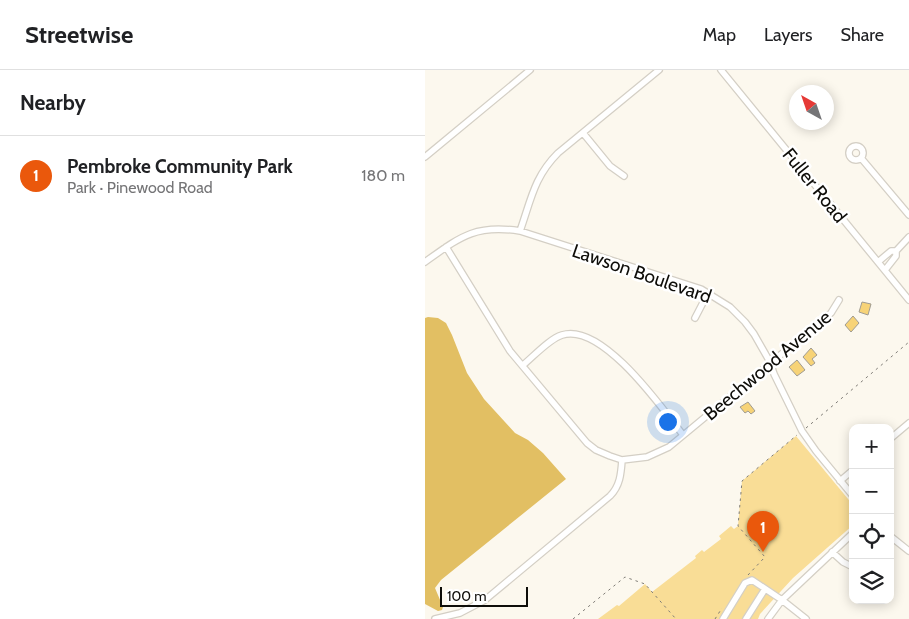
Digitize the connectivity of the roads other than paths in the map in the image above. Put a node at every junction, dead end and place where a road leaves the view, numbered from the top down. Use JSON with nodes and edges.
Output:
{"nodes":[{"id":1,"x":530,"y":70,"type":"edge"},
{"id":2,"x":659,"y":70,"type":"edge"},
{"id":3,"x":721,"y":70,"type":"edge"},
{"id":4,"x":583,"y":133,"type":"junction"},
{"id":5,"x":425,"y":157,"type":"edge"},
{"id":6,"x":861,"y":158,"type":"dead end"},
{"id":7,"x":624,"y":176,"type":"dead end"},
{"id":8,"x":909,"y":216,"type":"edge"},
{"id":9,"x":520,"y":231,"type":"junction"},
{"id":10,"x":909,"y":237,"type":"edge"},
{"id":11,"x":446,"y":247,"type":"junction"},
{"id":12,"x":896,"y":250,"type":"junction"},
{"id":13,"x":425,"y":262,"type":"edge"},
{"id":14,"x":878,"y":262,"type":"junction"},
{"id":15,"x":885,"y":270,"type":"junction"},
{"id":16,"x":707,"y":293,"type":"junction"},
{"id":17,"x":839,"y":300,"type":"dead end"},
{"id":18,"x":909,"y":300,"type":"edge"},
{"id":19,"x":695,"y":318,"type":"dead end"},
{"id":20,"x":770,"y":362,"type":"junction"},
{"id":21,"x":523,"y":365,"type":"junction"},
{"id":22,"x":909,"y":424,"type":"edge"},
{"id":23,"x":683,"y":435,"type":"junction"},
{"id":24,"x":894,"y":436,"type":"edge"},
{"id":25,"x":622,"y":460,"type":"junction"},
{"id":26,"x":849,"y":473,"type":"edge"},
{"id":27,"x":840,"y":481,"type":"junction"},
{"id":28,"x":849,"y":491,"type":"edge"},
{"id":29,"x":849,"y":537,"type":"edge"},
{"id":30,"x":894,"y":539,"type":"edge"},
{"id":31,"x":909,"y":551,"type":"edge"},
{"id":32,"x":833,"y":552,"type":"junction"},
{"id":33,"x":849,"y":565,"type":"edge"},
{"id":34,"x":765,"y":589,"type":"junction"},
{"id":35,"x":782,"y":600,"type":"junction"},
{"id":36,"x":435,"y":619,"type":"edge"},
{"id":37,"x":723,"y":619,"type":"edge"},
{"id":38,"x":746,"y":619,"type":"edge"},
{"id":39,"x":768,"y":619,"type":"edge"},
{"id":40,"x":806,"y":619,"type":"edge"}],
"edges":[{"from":1,"to":5,"type":"street"},
{"from":2,"to":4,"type":"street"},
{"from":3,"to":14,"type":"street","name":"Fuller Road"},
{"from":4,"to":7,"type":"street"},
{"from":4,"to":9,"type":"street"},
{"from":6,"to":8,"type":"street"},
{"from":9,"to":11,"type":"street","name":"Lawson Boulevard"},
{"from":9,"to":16,"type":"street","name":"Lawson Boulevard"},
{"from":10,"to":12,"type":"street"},
{"from":11,"to":13,"type":"street","name":"Lawson Boulevard"},
{"from":11,"to":21,"type":"street","name":"Beechwood Avenue"},
{"from":12,"to":14,"type":"street"},
{"from":12,"to":15,"type":"street"},
{"from":14,"to":15,"type":"street","name":"Fuller Road"},
{"from":15,"to":18,"type":"street","name":"Fuller Road"},
{"from":16,"to":19,"type":"street"},
{"from":16,"to":20,"type":"street","name":"Lawson Boulevard"},
{"from":17,"to":20,"type":"street","name":"Beechwood Avenue"},
{"from":20,"to":23,"type":"street","name":"Beechwood Avenue"},
{"from":20,"to":27,"type":"street","name":"Lawson Boulevard"},
{"from":21,"to":23,"type":"street"},
{"from":21,"to":25,"type":"street","name":"Beechwood Avenue"},
{"from":22,"to":24,"type":"street"},
{"from":23,"to":25,"type":"street","name":"Beechwood Avenue"},
{"from":25,"to":36,"type":"street"},
{"from":26,"to":27,"type":"street"},
{"from":27,"to":28,"type":"street","name":"Lawson Boulevard"},
{"from":29,"to":32,"type":"street"},
{"from":30,"to":31,"type":"street"},
{"from":32,"to":33,"type":"street"},
{"from":32,"to":35,"type":"street"},
{"from":34,"to":35,"type":"street"},
{"from":34,"to":37,"type":"street"},
{"from":34,"to":38,"type":"street"},
{"from":35,"to":39,"type":"street"},
{"from":35,"to":40,"type":"street"}]}
